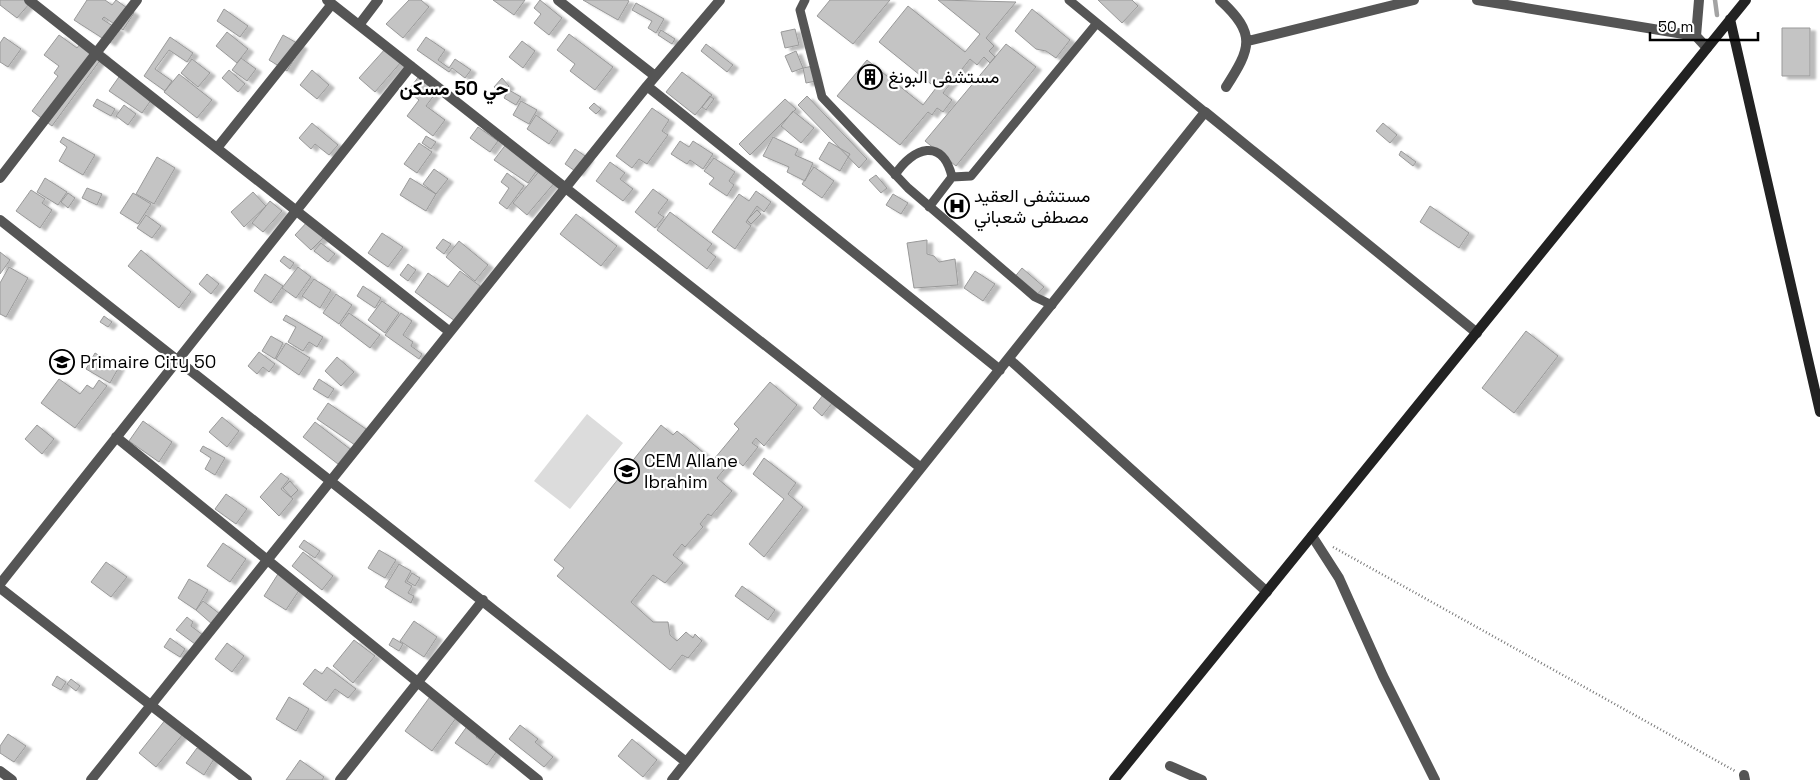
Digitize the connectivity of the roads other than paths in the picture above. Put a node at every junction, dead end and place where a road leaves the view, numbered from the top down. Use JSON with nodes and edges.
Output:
{"nodes":[{"id":1,"x":29,"y":0,"type":"edge"},
{"id":2,"x":136,"y":0,"type":"edge"},
{"id":3,"x":378,"y":0,"type":"edge"},
{"id":4,"x":558,"y":0,"type":"edge"},
{"id":5,"x":720,"y":0,"type":"edge"},
{"id":6,"x":805,"y":0,"type":"edge"},
{"id":7,"x":1069,"y":0,"type":"edge"},
{"id":8,"x":1220,"y":0,"type":"edge"},
{"id":9,"x":1414,"y":0,"type":"edge"},
{"id":10,"x":1477,"y":0,"type":"edge"},
{"id":11,"x":1699,"y":0,"type":"edge"},
{"id":12,"x":1746,"y":0,"type":"edge"},
{"id":13,"x":330,"y":2,"type":"edge"},
{"id":14,"x":1730,"y":19,"type":"junction"},
{"id":15,"x":1097,"y":23,"type":"junction"},
{"id":16,"x":359,"y":25,"type":"junction"},
{"id":17,"x":1696,"y":36,"type":"junction"},
{"id":18,"x":1248,"y":41,"type":"junction"},
{"id":19,"x":1707,"y":48,"type":"junction"},
{"id":20,"x":96,"y":53,"type":"junction"},
{"id":21,"x":411,"y":66,"type":"junction"},
{"id":22,"x":655,"y":76,"type":"junction"},
{"id":23,"x":647,"y":86,"type":"junction"},
{"id":24,"x":1226,"y":87,"type":"dead end"},
{"id":25,"x":1205,"y":112,"type":"junction"},
{"id":26,"x":217,"y":148,"type":"junction"},
{"id":27,"x":895,"y":175,"type":"junction"},
{"id":28,"x":952,"y":176,"type":"junction"},
{"id":29,"x":0,"y":178,"type":"edge"},
{"id":30,"x":565,"y":188,"type":"junction"},
{"id":31,"x":929,"y":207,"type":"junction"},
{"id":32,"x":296,"y":211,"type":"junction"},
{"id":33,"x":0,"y":220,"type":"edge"},
{"id":34,"x":1052,"y":305,"type":"junction"},
{"id":35,"x":450,"y":332,"type":"junction"},
{"id":36,"x":1477,"y":333,"type":"junction"},
{"id":37,"x":178,"y":359,"type":"junction"},
{"id":38,"x":1009,"y":359,"type":"junction"},
{"id":39,"x":1000,"y":370,"type":"junction"},
{"id":40,"x":1820,"y":412,"type":"edge"},
{"id":41,"x":116,"y":437,"type":"junction"},
{"id":42,"x":921,"y":468,"type":"junction"},
{"id":43,"x":331,"y":480,"type":"junction"},
{"id":44,"x":1312,"y":536,"type":"junction"},
{"id":45,"x":268,"y":560,"type":"junction"},
{"id":46,"x":0,"y":584,"type":"edge"},
{"id":47,"x":0,"y":588,"type":"edge"},
{"id":48,"x":1267,"y":592,"type":"junction"},
{"id":49,"x":482,"y":600,"type":"junction"},
{"id":50,"x":417,"y":682,"type":"junction"},
{"id":51,"x":151,"y":706,"type":"junction"},
{"id":52,"x":686,"y":762,"type":"junction"},
{"id":53,"x":1170,"y":766,"type":"dead end"},
{"id":54,"x":0,"y":771,"type":"edge"},
{"id":55,"x":12,"y":780,"type":"edge"},
{"id":56,"x":91,"y":780,"type":"edge"},
{"id":57,"x":246,"y":780,"type":"edge"},
{"id":58,"x":340,"y":780,"type":"edge"},
{"id":59,"x":538,"y":780,"type":"edge"},
{"id":60,"x":672,"y":780,"type":"edge"},
{"id":61,"x":1114,"y":780,"type":"edge"},
{"id":62,"x":1202,"y":780,"type":"edge"},
{"id":63,"x":1435,"y":780,"type":"edge"}],
"edges":[{"from":1,"to":20,"type":"street"},
{"from":2,"to":20,"type":"street"},
{"from":3,"to":16,"type":"street"},
{"from":4,"to":22,"type":"street"},
{"from":5,"to":22,"type":"street"},
{"from":6,"to":27,"type":"lane"},
{"from":7,"to":15,"type":"lane"},
{"from":8,"to":18,"type":"street"},
{"from":9,"to":18,"type":"street"},
{"from":10,"to":17,"type":"street"},
{"from":11,"to":17,"type":"street"},
{"from":12,"to":14,"type":"main road"},
{"from":13,"to":16,"type":"street"},
{"from":13,"to":26,"type":"street"},
{"from":14,"to":19,"type":"main road"},
{"from":14,"to":40,"type":"main road"},
{"from":15,"to":25,"type":"lane"},
{"from":15,"to":28,"type":"lane"},
{"from":16,"to":21,"type":"street"},
{"from":17,"to":19,"type":"street"},
{"from":18,"to":24,"type":"street"},
{"from":19,"to":36,"type":"main road"},
{"from":20,"to":26,"type":"street"},
{"from":20,"to":29,"type":"street"},
{"from":21,"to":30,"type":"street"},
{"from":21,"to":32,"type":"street"},
{"from":22,"to":23,"type":"street"},
{"from":23,"to":30,"type":"street"},
{"from":23,"to":39,"type":"street"},
{"from":25,"to":34,"type":"street"},
{"from":25,"to":36,"type":"street"},
{"from":26,"to":32,"type":"street"},
{"from":27,"to":28,"type":"lane"},
{"from":27,"to":31,"type":"lane"},
{"from":28,"to":31,"type":"lane"},
{"from":30,"to":35,"type":"street"},
{"from":30,"to":42,"type":"street"},
{"from":31,"to":34,"type":"lane"},
{"from":32,"to":35,"type":"street"},
{"from":32,"to":37,"type":"street"},
{"from":33,"to":37,"type":"street"},
{"from":34,"to":38,"type":"street"},
{"from":35,"to":43,"type":"street"},
{"from":36,"to":44,"type":"main road"},
{"from":37,"to":41,"type":"street"},
{"from":37,"to":43,"type":"street"},
{"from":38,"to":39,"type":"street"},
{"from":38,"to":48,"type":"street"},
{"from":39,"to":42,"type":"street"},
{"from":41,"to":45,"type":"street"},
{"from":41,"to":46,"type":"street"},
{"from":42,"to":52,"type":"street"},
{"from":43,"to":45,"type":"street"},
{"from":43,"to":49,"type":"street"},
{"from":44,"to":48,"type":"main road"},
{"from":44,"to":63,"type":"street"},
{"from":45,"to":50,"type":"street"},
{"from":45,"to":51,"type":"street"},
{"from":47,"to":51,"type":"street"},
{"from":48,"to":61,"type":"main road"},
{"from":49,"to":50,"type":"street"},
{"from":49,"to":52,"type":"street"},
{"from":50,"to":58,"type":"street"},
{"from":50,"to":59,"type":"street"},
{"from":51,"to":56,"type":"street"},
{"from":51,"to":57,"type":"street"},
{"from":52,"to":60,"type":"street"},
{"from":53,"to":62,"type":"street"},
{"from":54,"to":55,"type":"street"}]}
